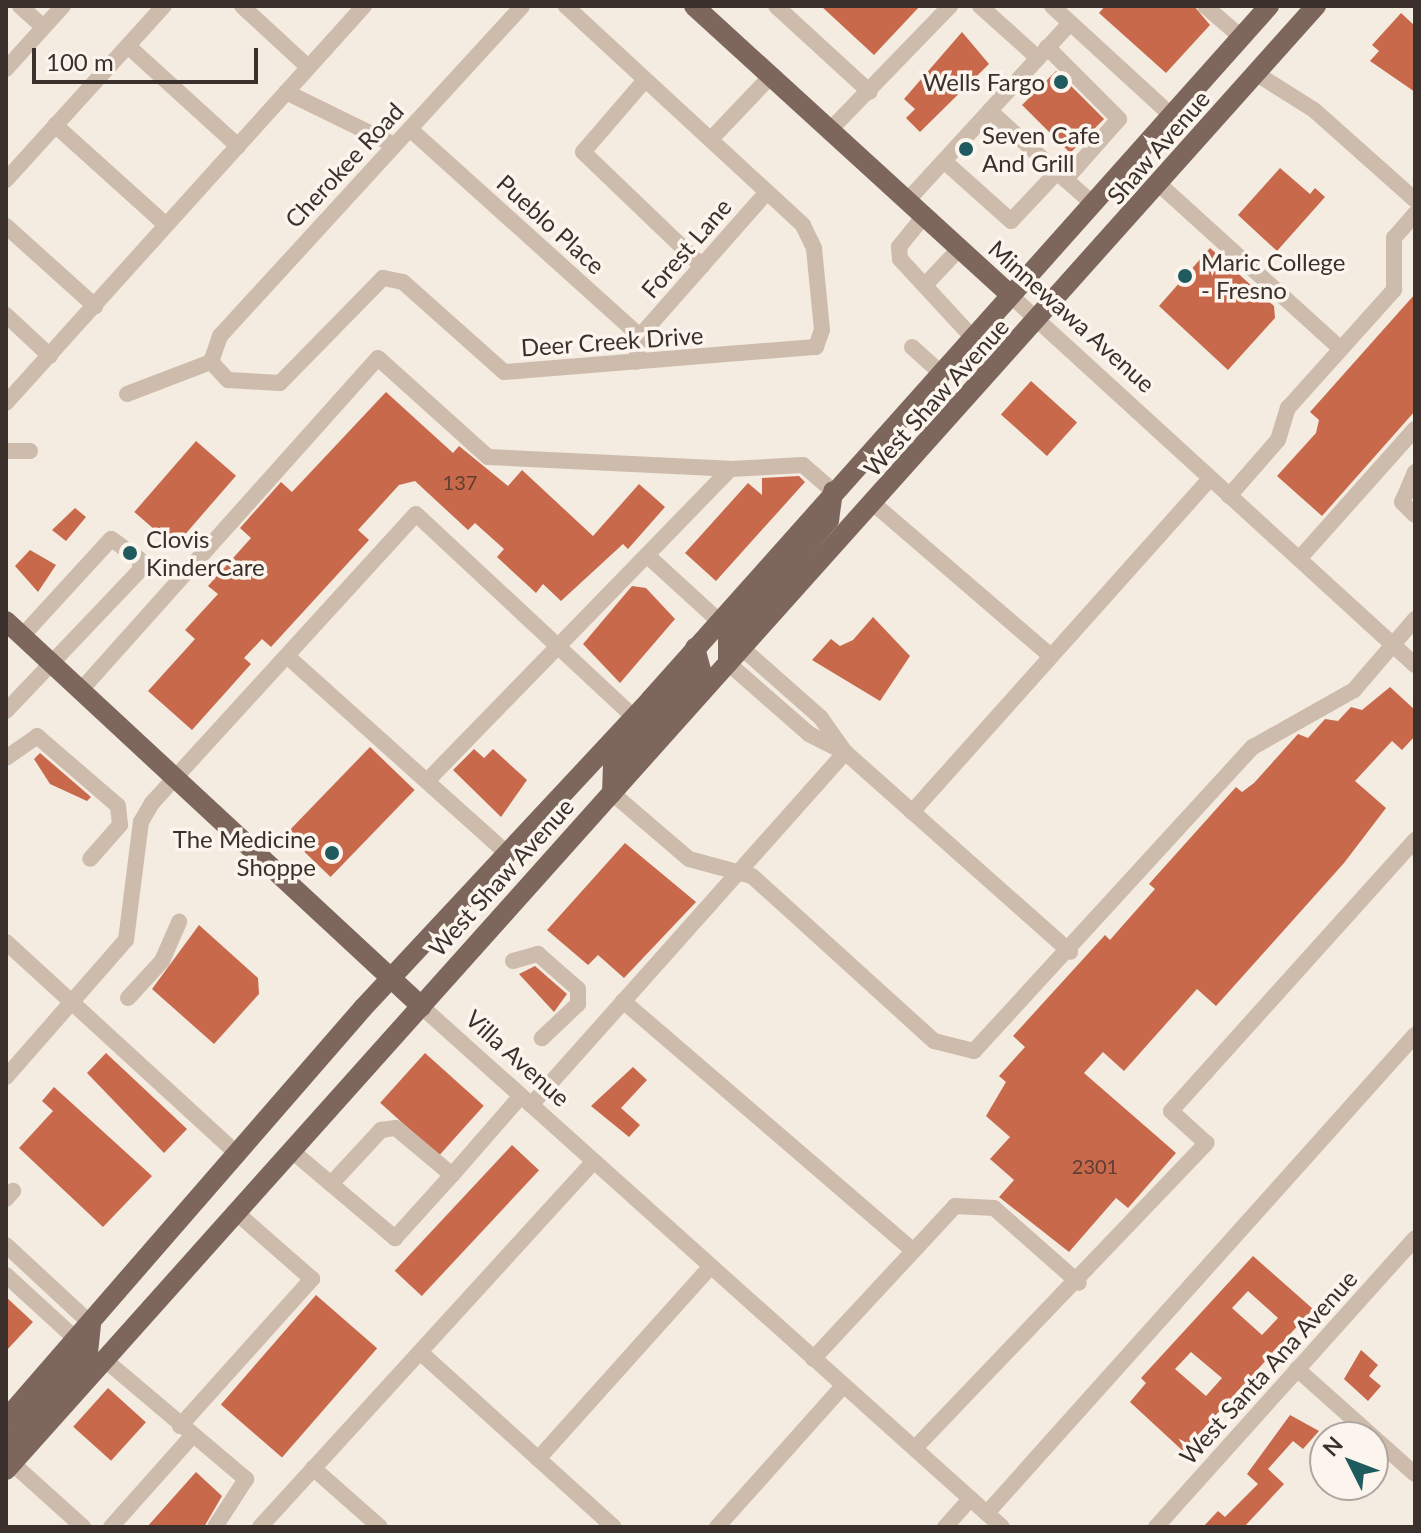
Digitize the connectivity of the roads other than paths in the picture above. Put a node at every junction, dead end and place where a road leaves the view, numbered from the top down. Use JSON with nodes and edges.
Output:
{"nodes":[{"id":1,"x":20,"y":6,"type":"edge"},
{"id":2,"x":63,"y":6,"type":"edge"},
{"id":3,"x":164,"y":6,"type":"edge"},
{"id":4,"x":242,"y":6,"type":"edge"},
{"id":5,"x":364,"y":6,"type":"edge"},
{"id":6,"x":522,"y":6,"type":"edge"},
{"id":7,"x":566,"y":6,"type":"edge"},
{"id":8,"x":694,"y":6,"type":"edge"},
{"id":9,"x":776,"y":6,"type":"edge"},
{"id":10,"x":950,"y":6,"type":"edge"},
{"id":11,"x":980,"y":6,"type":"edge"},
{"id":12,"x":1205,"y":6,"type":"edge"},
{"id":13,"x":1269,"y":6,"type":"edge"},
{"id":14,"x":1316,"y":6,"type":"edge"},
{"id":15,"x":1054,"y":7,"type":"edge"},
{"id":16,"x":1070,"y":23,"type":"junction"},
{"id":17,"x":43,"y":27,"type":"junction"},
{"id":18,"x":1241,"y":37,"type":"junction"},
{"id":19,"x":128,"y":46,"type":"junction"},
{"id":20,"x":1043,"y":53,"type":"junction"},
{"id":21,"x":308,"y":67,"type":"junction"},
{"id":22,"x":6,"y":69,"type":"edge"},
{"id":23,"x":1257,"y":74,"type":"junction"},
{"id":24,"x":771,"y":76,"type":"junction"},
{"id":25,"x":645,"y":80,"type":"junction"},
{"id":26,"x":286,"y":92,"type":"junction"},
{"id":27,"x":870,"y":92,"type":"junction"},
{"id":28,"x":990,"y":111,"type":"junction"},
{"id":29,"x":1170,"y":114,"type":"junction"},
{"id":30,"x":55,"y":125,"type":"junction"},
{"id":31,"x":411,"y":130,"type":"junction"},
{"id":32,"x":830,"y":130,"type":"junction"},
{"id":33,"x":711,"y":139,"type":"junction"},
{"id":34,"x":392,"y":144,"type":"junction"},
{"id":35,"x":238,"y":146,"type":"junction"},
{"id":36,"x":944,"y":161,"type":"junction"},
{"id":37,"x":1061,"y":175,"type":"junction"},
{"id":38,"x":6,"y":180,"type":"edge"},
{"id":39,"x":1160,"y":185,"type":"junction"},
{"id":40,"x":767,"y":192,"type":"junction"},
{"id":41,"x":1415,"y":200,"type":"edge"},
{"id":42,"x":907,"y":201,"type":"junction"},
{"id":43,"x":1091,"y":202,"type":"junction"},
{"id":44,"x":1415,"y":214,"type":"edge"},
{"id":45,"x":924,"y":216,"type":"junction"},
{"id":46,"x":166,"y":225,"type":"junction"},
{"id":47,"x":6,"y":226,"type":"edge"},
{"id":48,"x":959,"y":249,"type":"junction"},
{"id":49,"x":702,"y":266,"type":"junction"},
{"id":50,"x":927,"y":283,"type":"junction"},
{"id":51,"x":1009,"y":294,"type":"junction"},
{"id":52,"x":95,"y":306,"type":"junction"},
{"id":53,"x":6,"y":315,"type":"edge"},
{"id":54,"x":1038,"y":322,"type":"junction"},
{"id":55,"x":640,"y":336,"type":"junction"},
{"id":56,"x":971,"y":336,"type":"junction"},
{"id":57,"x":912,"y":347,"type":"dead end"},
{"id":58,"x":1341,"y":349,"type":"junction"},
{"id":59,"x":50,"y":356,"type":"junction"},
{"id":60,"x":211,"y":362,"type":"junction"},
{"id":61,"x":636,"y":362,"type":"junction"},
{"id":62,"x":939,"y":371,"type":"junction"},
{"id":63,"x":127,"y":394,"type":"dead end"},
{"id":64,"x":6,"y":403,"type":"edge"},
{"id":65,"x":1415,"y":429,"type":"edge"},
{"id":66,"x":6,"y":451,"type":"edge"},
{"id":67,"x":30,"y":451,"type":"dead end"},
{"id":68,"x":730,"y":469,"type":"junction"},
{"id":69,"x":1415,"y":472,"type":"edge"},
{"id":70,"x":1210,"y":479,"type":"junction"},
{"id":71,"x":833,"y":491,"type":"junction"},
{"id":72,"x":1229,"y":496,"type":"junction"},
{"id":73,"x":874,"y":504,"type":"junction"},
{"id":74,"x":1415,"y":515,"type":"edge"},
{"id":75,"x":650,"y":558,"type":"junction"},
{"id":76,"x":1299,"y":559,"type":"junction"},
{"id":77,"x":1415,"y":619,"type":"edge"},
{"id":78,"x":6,"y":621,"type":"edge"},
{"id":79,"x":720,"y":622,"type":"junction"},
{"id":80,"x":22,"y":636,"type":"junction"},
{"id":81,"x":1393,"y":645,"type":"junction"},
{"id":82,"x":558,"y":646,"type":"junction"},
{"id":83,"x":695,"y":648,"type":"junction"},
{"id":84,"x":735,"y":655,"type":"junction"},
{"id":85,"x":287,"y":656,"type":"junction"},
{"id":86,"x":1051,"y":656,"type":"junction"},
{"id":87,"x":54,"y":665,"type":"junction"},
{"id":88,"x":1415,"y":665,"type":"edge"},
{"id":89,"x":81,"y":690,"type":"junction"},
{"id":90,"x":6,"y":711,"type":"edge"},
{"id":91,"x":634,"y":717,"type":"junction"},
{"id":92,"x":845,"y":752,"type":"junction"},
{"id":93,"x":6,"y":758,"type":"edge"},
{"id":94,"x":176,"y":778,"type":"junction"},
{"id":95,"x":427,"y":781,"type":"junction"},
{"id":96,"x":612,"y":793,"type":"junction"},
{"id":97,"x":912,"y":812,"type":"junction"},
{"id":98,"x":1415,"y":840,"type":"edge"},
{"id":99,"x":504,"y":851,"type":"junction"},
{"id":100,"x":90,"y":859,"type":"dead end"},
{"id":101,"x":738,"y":872,"type":"junction"},
{"id":102,"x":179,"y":922,"type":"dead end"},
{"id":103,"x":6,"y":942,"type":"edge"},
{"id":104,"x":1070,"y":952,"type":"junction"},
{"id":105,"x":513,"y":961,"type":"dead end"},
{"id":106,"x":392,"y":977,"type":"junction"},
{"id":107,"x":128,"y":998,"type":"dead end"},
{"id":108,"x":623,"y":1001,"type":"junction"},
{"id":109,"x":73,"y":1003,"type":"junction"},
{"id":110,"x":422,"y":1007,"type":"junction"},
{"id":111,"x":1415,"y":1035,"type":"edge"},
{"id":112,"x":542,"y":1038,"type":"dead end"},
{"id":113,"x":6,"y":1077,"type":"edge"},
{"id":114,"x":526,"y":1100,"type":"junction"},
{"id":115,"x":292,"y":1151,"type":"junction"},
{"id":116,"x":235,"y":1152,"type":"junction"},
{"id":117,"x":594,"y":1161,"type":"junction"},
{"id":118,"x":452,"y":1175,"type":"junction"},
{"id":119,"x":331,"y":1184,"type":"junction"},
{"id":120,"x":237,"y":1213,"type":"junction"},
{"id":121,"x":1415,"y":1238,"type":"edge"},
{"id":122,"x":6,"y":1245,"type":"edge"},
{"id":123,"x":912,"y":1250,"type":"junction"},
{"id":124,"x":711,"y":1266,"type":"junction"},
{"id":125,"x":6,"y":1275,"type":"edge"},
{"id":126,"x":1079,"y":1283,"type":"junction"},
{"id":127,"x":91,"y":1324,"type":"junction"},
{"id":128,"x":77,"y":1340,"type":"junction"},
{"id":129,"x":420,"y":1352,"type":"junction"},
{"id":130,"x":813,"y":1359,"type":"junction"},
{"id":131,"x":105,"y":1360,"type":"junction"},
{"id":132,"x":1297,"y":1369,"type":"junction"},
{"id":133,"x":843,"y":1386,"type":"junction"},
{"id":134,"x":6,"y":1419,"type":"edge"},
{"id":135,"x":187,"y":1430,"type":"junction"},
{"id":136,"x":915,"y":1448,"type":"junction"},
{"id":137,"x":538,"y":1459,"type":"junction"},
{"id":138,"x":9,"y":1467,"type":"edge"},
{"id":139,"x":313,"y":1468,"type":"junction"},
{"id":140,"x":1415,"y":1474,"type":"edge"},
{"id":141,"x":970,"y":1499,"type":"junction"},
{"id":142,"x":987,"y":1513,"type":"junction"},
{"id":143,"x":83,"y":1527,"type":"edge"},
{"id":144,"x":111,"y":1527,"type":"edge"},
{"id":145,"x":215,"y":1527,"type":"edge"},
{"id":146,"x":260,"y":1527,"type":"edge"},
{"id":147,"x":380,"y":1527,"type":"edge"},
{"id":148,"x":614,"y":1527,"type":"edge"},
{"id":149,"x":717,"y":1527,"type":"edge"},
{"id":150,"x":945,"y":1527,"type":"edge"},
{"id":151,"x":1002,"y":1527,"type":"edge"},
{"id":152,"x":1156,"y":1527,"type":"edge"}],
"edges":[{"from":1,"to":17,"type":"street"},
{"from":2,"to":17,"type":"street"},
{"from":3,"to":19,"type":"street"},
{"from":4,"to":21,"type":"street"},
{"from":5,"to":21,"type":"street"},
{"from":6,"to":31,"type":"street","name":"Cherokee Road"},
{"from":7,"to":25,"type":"street"},
{"from":8,"to":24,"type":"main road","name":"Minnewawa Avenue"},
{"from":9,"to":27,"type":"street"},
{"from":10,"to":27,"type":"street"},
{"from":11,"to":20,"type":"street"},
{"from":12,"to":18,"type":"street"},
{"from":13,"to":18,"type":"main road","name":"Shaw Avenue"},
{"from":14,"to":23,"type":"main road","name":"Shaw Avenue"},
{"from":15,"to":16,"type":"street"},
{"from":16,"to":20,"type":"street"},
{"from":16,"to":29,"type":"street"},
{"from":17,"to":22,"type":"street"},
{"from":18,"to":29,"type":"main road","name":"Shaw Avenue"},
{"from":19,"to":30,"type":"street"},
{"from":19,"to":35,"type":"street"},
{"from":20,"to":28,"type":"street"},
{"from":20,"to":37,"type":"street"},
{"from":21,"to":26,"type":"street"},
{"from":23,"to":39,"type":"main road","name":"Shaw Avenue"},
{"from":23,"to":41,"type":"street"},
{"from":24,"to":32,"type":"main road","name":"Minnewawa Avenue"},
{"from":24,"to":33,"type":"street"},
{"from":25,"to":33,"type":"street"},
{"from":25,"to":49,"type":"street"},
{"from":26,"to":34,"type":"street"},
{"from":26,"to":35,"type":"street"},
{"from":27,"to":32,"type":"street"},
{"from":28,"to":36,"type":"street"},
{"from":28,"to":37,"type":"street"},
{"from":29,"to":43,"type":"main road","name":"Shaw Avenue"},
{"from":30,"to":38,"type":"street"},
{"from":30,"to":46,"type":"street"},
{"from":31,"to":34,"type":"street","name":"Cherokee Road"},
{"from":31,"to":55,"type":"street","name":"Pueblo Place"},
{"from":32,"to":42,"type":"main road","name":"Minnewawa Avenue"},
{"from":33,"to":40,"type":"street"},
{"from":34,"to":60,"type":"street","name":"Cherokee Road"},
{"from":35,"to":46,"type":"street"},
{"from":36,"to":37,"type":"street"},
{"from":36,"to":42,"type":"street"},
{"from":37,"to":43,"type":"street"},
{"from":39,"to":54,"type":"main road","name":"Shaw Avenue"},
{"from":39,"to":58,"type":"street"},
{"from":40,"to":49,"type":"street","name":"Forest Lane"},
{"from":40,"to":61,"type":"street","name":"Deer Creek Drive"},
{"from":42,"to":45,"type":"main road","name":"Minnewawa Avenue"},
{"from":43,"to":51,"type":"main road","name":"Shaw Avenue"},
{"from":44,"to":58,"type":"street"},
{"from":45,"to":48,"type":"main road","name":"Minnewawa Avenue"},
{"from":45,"to":50,"type":"street"},
{"from":46,"to":52,"type":"street"},
{"from":47,"to":52,"type":"street"},
{"from":48,"to":50,"type":"street"},
{"from":48,"to":51,"type":"main road","name":"Minnewawa Avenue"},
{"from":49,"to":55,"type":"street","name":"Forest Lane"},
{"from":50,"to":56,"type":"street"},
{"from":51,"to":54,"type":"street","name":"Minnewawa Avenue"},
{"from":51,"to":56,"type":"main road","name":"West Shaw Avenue"},
{"from":52,"to":59,"type":"street"},
{"from":53,"to":59,"type":"street"},
{"from":54,"to":70,"type":"street","name":"Minnewawa Avenue"},
{"from":54,"to":73,"type":"main road","name":"West Shaw Avenue"},
{"from":55,"to":61,"type":"street"},
{"from":56,"to":62,"type":"main road","name":"West Shaw Avenue"},
{"from":57,"to":62,"type":"street"},
{"from":58,"to":72,"type":"street"},
{"from":59,"to":64,"type":"street"},
{"from":60,"to":61,"type":"street","name":"Deer Creek Drive"},
{"from":60,"to":63,"type":"street"},
{"from":62,"to":71,"type":"main road","name":"West Shaw Avenue"},
{"from":65,"to":76,"type":"street"},
{"from":66,"to":67,"type":"street"},
{"from":68,"to":71,"type":"street"},
{"from":68,"to":75,"type":"street"},
{"from":68,"to":89,"type":"street"},
{"from":69,"to":74,"type":"street"},
{"from":70,"to":72,"type":"street","name":"Minnewawa Avenue"},
{"from":70,"to":86,"type":"street"},
{"from":71,"to":79,"type":"main road","name":"West Shaw Avenue"},
{"from":71,"to":84,"type":"main road"},
{"from":72,"to":76,"type":"street","name":"Minnewawa Avenue"},
{"from":73,"to":84,"type":"main road","name":"West Shaw Avenue"},
{"from":73,"to":86,"type":"street"},
{"from":75,"to":79,"type":"street"},
{"from":75,"to":82,"type":"street"},
{"from":76,"to":81,"type":"street","name":"Minnewawa Avenue"},
{"from":77,"to":81,"type":"street"},
{"from":78,"to":80,"type":"main road","name":"Villa Avenue"},
{"from":79,"to":83,"type":"main road","name":"West Shaw Avenue"},
{"from":80,"to":87,"type":"main road","name":"Villa Avenue"},
{"from":80,"to":87,"type":"street"},
{"from":81,"to":88,"type":"street","name":"Minnewawa Avenue"},
{"from":81,"to":104,"type":"street"},
{"from":82,"to":85,"type":"street"},
{"from":82,"to":91,"type":"street"},
{"from":82,"to":95,"type":"street"},
{"from":83,"to":91,"type":"main road","name":"West Shaw Avenue"},
{"from":83,"to":96,"type":"main road"},
{"from":84,"to":92,"type":"street"},
{"from":84,"to":96,"type":"main road","name":"West Shaw Avenue"},
{"from":85,"to":94,"type":"street"},
{"from":85,"to":95,"type":"street"},
{"from":86,"to":97,"type":"street"},
{"from":87,"to":89,"type":"main road","name":"Villa Avenue"},
{"from":87,"to":90,"type":"street"},
{"from":89,"to":94,"type":"main road","name":"Villa Avenue"},
{"from":91,"to":99,"type":"main road","name":"West Shaw Avenue"},
{"from":92,"to":97,"type":"street"},
{"from":92,"to":101,"type":"street"},
{"from":93,"to":100,"type":"street"},
{"from":94,"to":106,"type":"main road","name":"Villa Avenue"},
{"from":94,"to":109,"type":"street"},
{"from":95,"to":99,"type":"street"},
{"from":96,"to":101,"type":"street"},
{"from":96,"to":110,"type":"main road","name":"West Shaw Avenue"},
{"from":97,"to":104,"type":"street"},
{"from":98,"to":126,"type":"street"},
{"from":99,"to":106,"type":"main road","name":"West Shaw Avenue"},
{"from":101,"to":104,"type":"street"},
{"from":101,"to":108,"type":"street"},
{"from":102,"to":107,"type":"street"},
{"from":103,"to":109,"type":"street"},
{"from":105,"to":112,"type":"street"},
{"from":106,"to":110,"type":"main road","name":"Villa Avenue"},
{"from":106,"to":116,"type":"main road","name":"West Shaw Avenue"},
{"from":108,"to":114,"type":"street"},
{"from":108,"to":123,"type":"street"},
{"from":109,"to":113,"type":"street"},
{"from":109,"to":116,"type":"street"},
{"from":110,"to":114,"type":"street","name":"Villa Avenue"},
{"from":110,"to":115,"type":"main road","name":"West Shaw Avenue"},
{"from":111,"to":142,"type":"street"},
{"from":114,"to":117,"type":"street","name":"Villa Avenue"},
{"from":114,"to":118,"type":"street"},
{"from":115,"to":119,"type":"street"},
{"from":115,"to":120,"type":"main road","name":"West Shaw Avenue"},
{"from":116,"to":127,"type":"main road","name":"West Shaw Avenue"},
{"from":117,"to":124,"type":"street","name":"Villa Avenue"},
{"from":117,"to":129,"type":"street"},
{"from":118,"to":119,"type":"street"},
{"from":118,"to":119,"type":"street"},
{"from":120,"to":131,"type":"main road","name":"West Shaw Avenue"},
{"from":120,"to":135,"type":"street"},
{"from":121,"to":132,"type":"street","name":"West Santa Ana Avenue"},
{"from":122,"to":127,"type":"street"},
{"from":123,"to":126,"type":"street"},
{"from":123,"to":130,"type":"street"},
{"from":124,"to":130,"type":"street","name":"Villa Avenue"},
{"from":124,"to":137,"type":"street"},
{"from":125,"to":128,"type":"street"},
{"from":126,"to":136,"type":"street"},
{"from":127,"to":128,"type":"main road","name":"West Shaw Avenue"},
{"from":127,"to":138,"type":"main road"},
{"from":128,"to":134,"type":"main road","name":"West Shaw Avenue"},
{"from":129,"to":137,"type":"street"},
{"from":129,"to":139,"type":"street"},
{"from":130,"to":133,"type":"street","name":"Villa Avenue"},
{"from":131,"to":135,"type":"street"},
{"from":131,"to":138,"type":"main road","name":"West Shaw Avenue"},
{"from":132,"to":140,"type":"street"},
{"from":132,"to":152,"type":"street","name":"West Santa Ana Avenue"},
{"from":133,"to":136,"type":"street","name":"Villa Avenue"},
{"from":133,"to":149,"type":"street"},
{"from":135,"to":144,"type":"street"},
{"from":135,"to":145,"type":"street"},
{"from":136,"to":141,"type":"street","name":"Villa Avenue"},
{"from":137,"to":148,"type":"street"},
{"from":138,"to":143,"type":"street"},
{"from":139,"to":146,"type":"street"},
{"from":139,"to":147,"type":"street"},
{"from":141,"to":142,"type":"street","name":"Villa Avenue"},
{"from":141,"to":150,"type":"street"},
{"from":142,"to":151,"type":"street","name":"Villa Avenue"}]}
